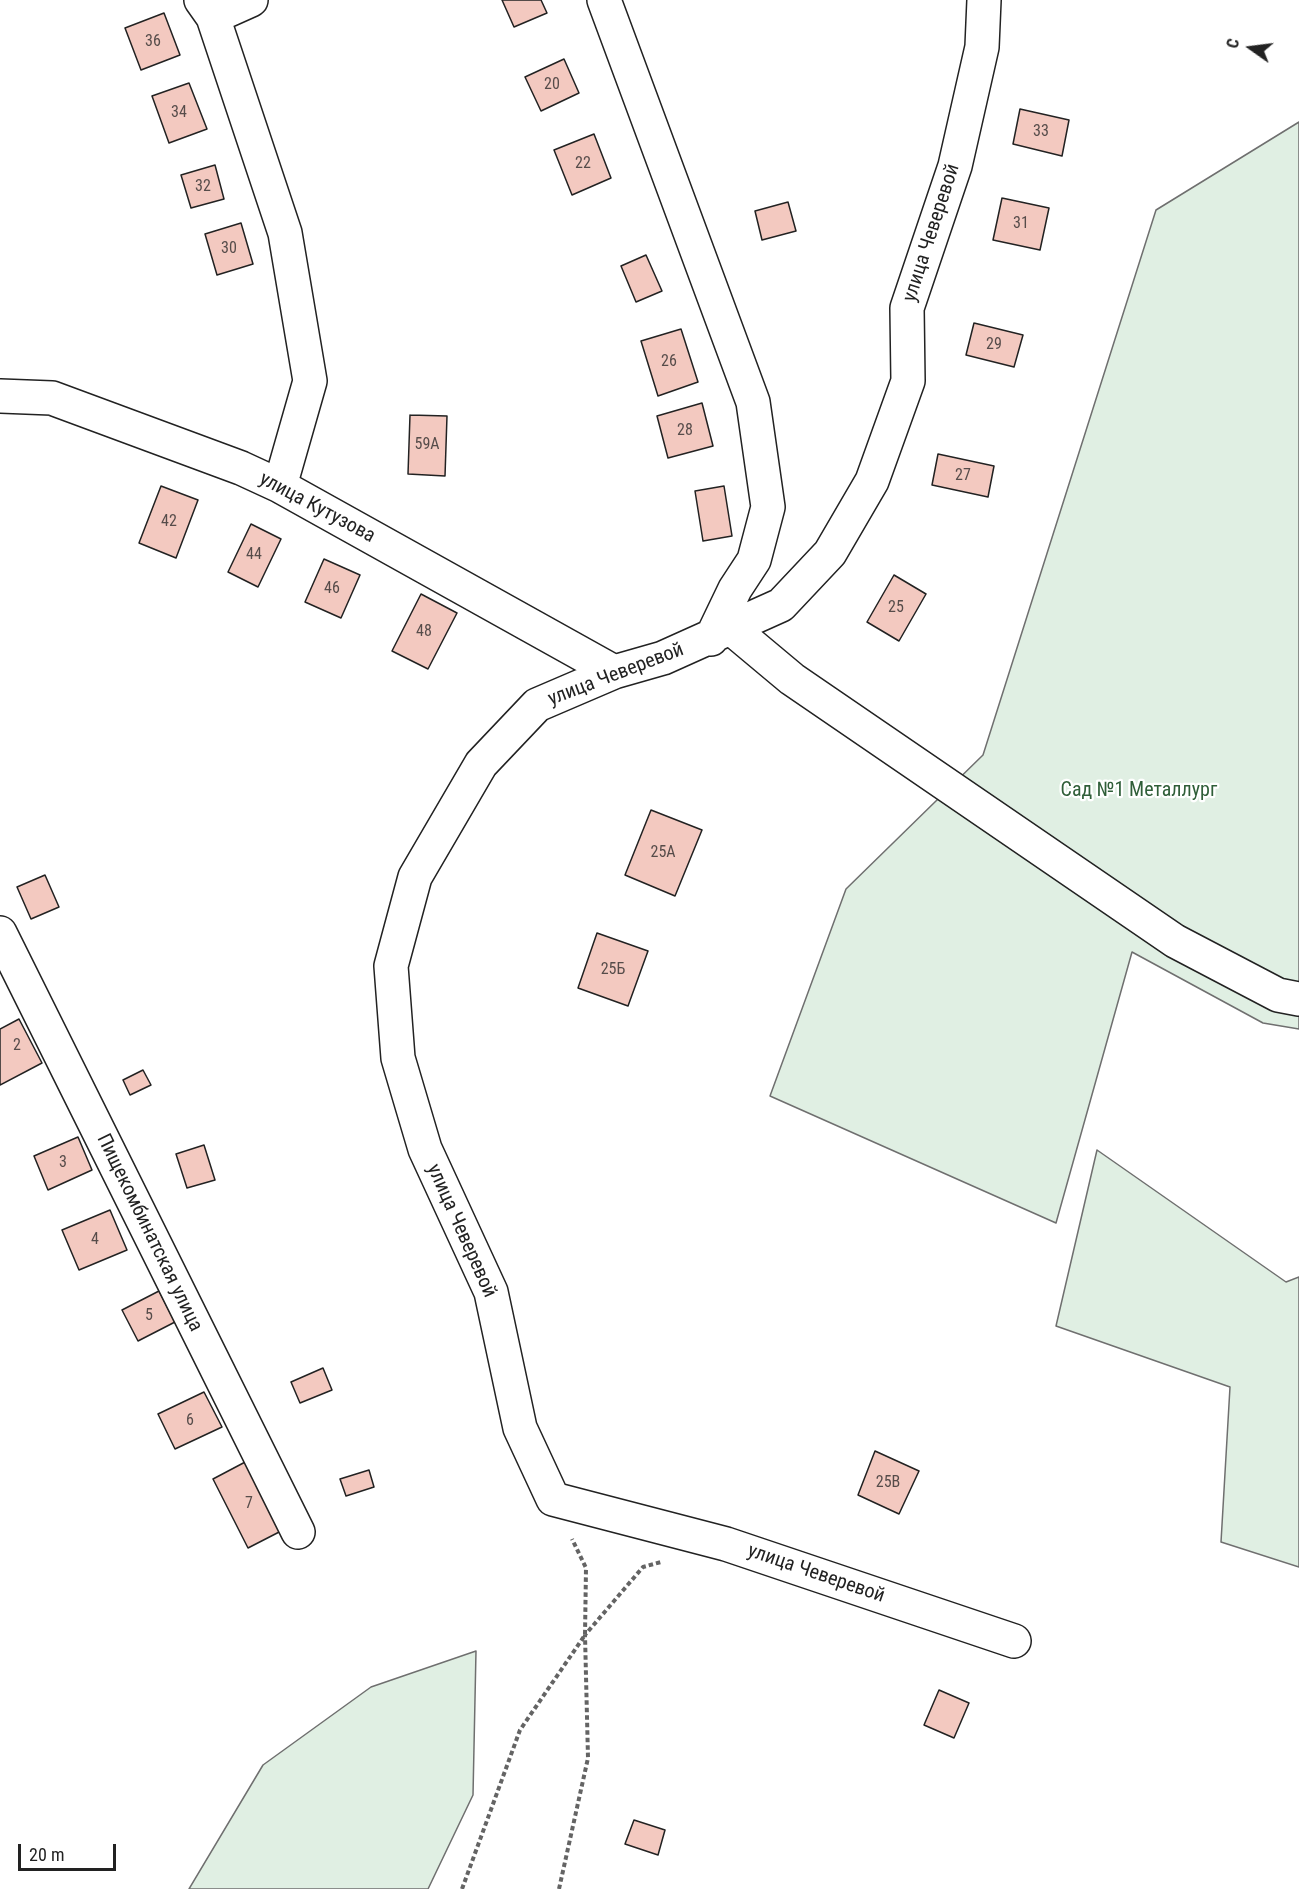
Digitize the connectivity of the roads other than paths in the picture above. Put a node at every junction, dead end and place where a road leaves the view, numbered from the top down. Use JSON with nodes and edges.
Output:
{"nodes":[{"id":1,"x":251,"y":0,"type":"edge"},
{"id":2,"x":604,"y":0,"type":"edge"},
{"id":3,"x":984,"y":0,"type":"edge"},
{"id":4,"x":207,"y":9,"type":"edge"},
{"id":5,"x":0,"y":396,"type":"edge"},
{"id":6,"x":280,"y":486,"type":"junction"},
{"id":7,"x":721,"y":634,"type":"junction"},
{"id":8,"x":614,"y":672,"type":"junction"},
{"id":9,"x":0,"y":933,"type":"edge"},
{"id":10,"x":1299,"y":999,"type":"edge"},
{"id":11,"x":298,"y":1532,"type":"dead end"},
{"id":12,"x":1014,"y":1641,"type":"dead end"}],
"edges":[{"from":1,"to":4,"type":"street"},
{"from":2,"to":7,"type":"street"},
{"from":3,"to":7,"type":"street","name":"улица Чеверевой"},
{"from":4,"to":6,"type":"street"},
{"from":5,"to":6,"type":"street","name":"улица Кутузова"},
{"from":6,"to":8,"type":"street","name":"улица Кутузова"},
{"from":7,"to":8,"type":"street","name":"улица Чеверевой"},
{"from":7,"to":10,"type":"street"},
{"from":8,"to":12,"type":"street","name":"улица Чеверевой"},
{"from":9,"to":11,"type":"street","name":"Пищекомбинатская улица"}]}
